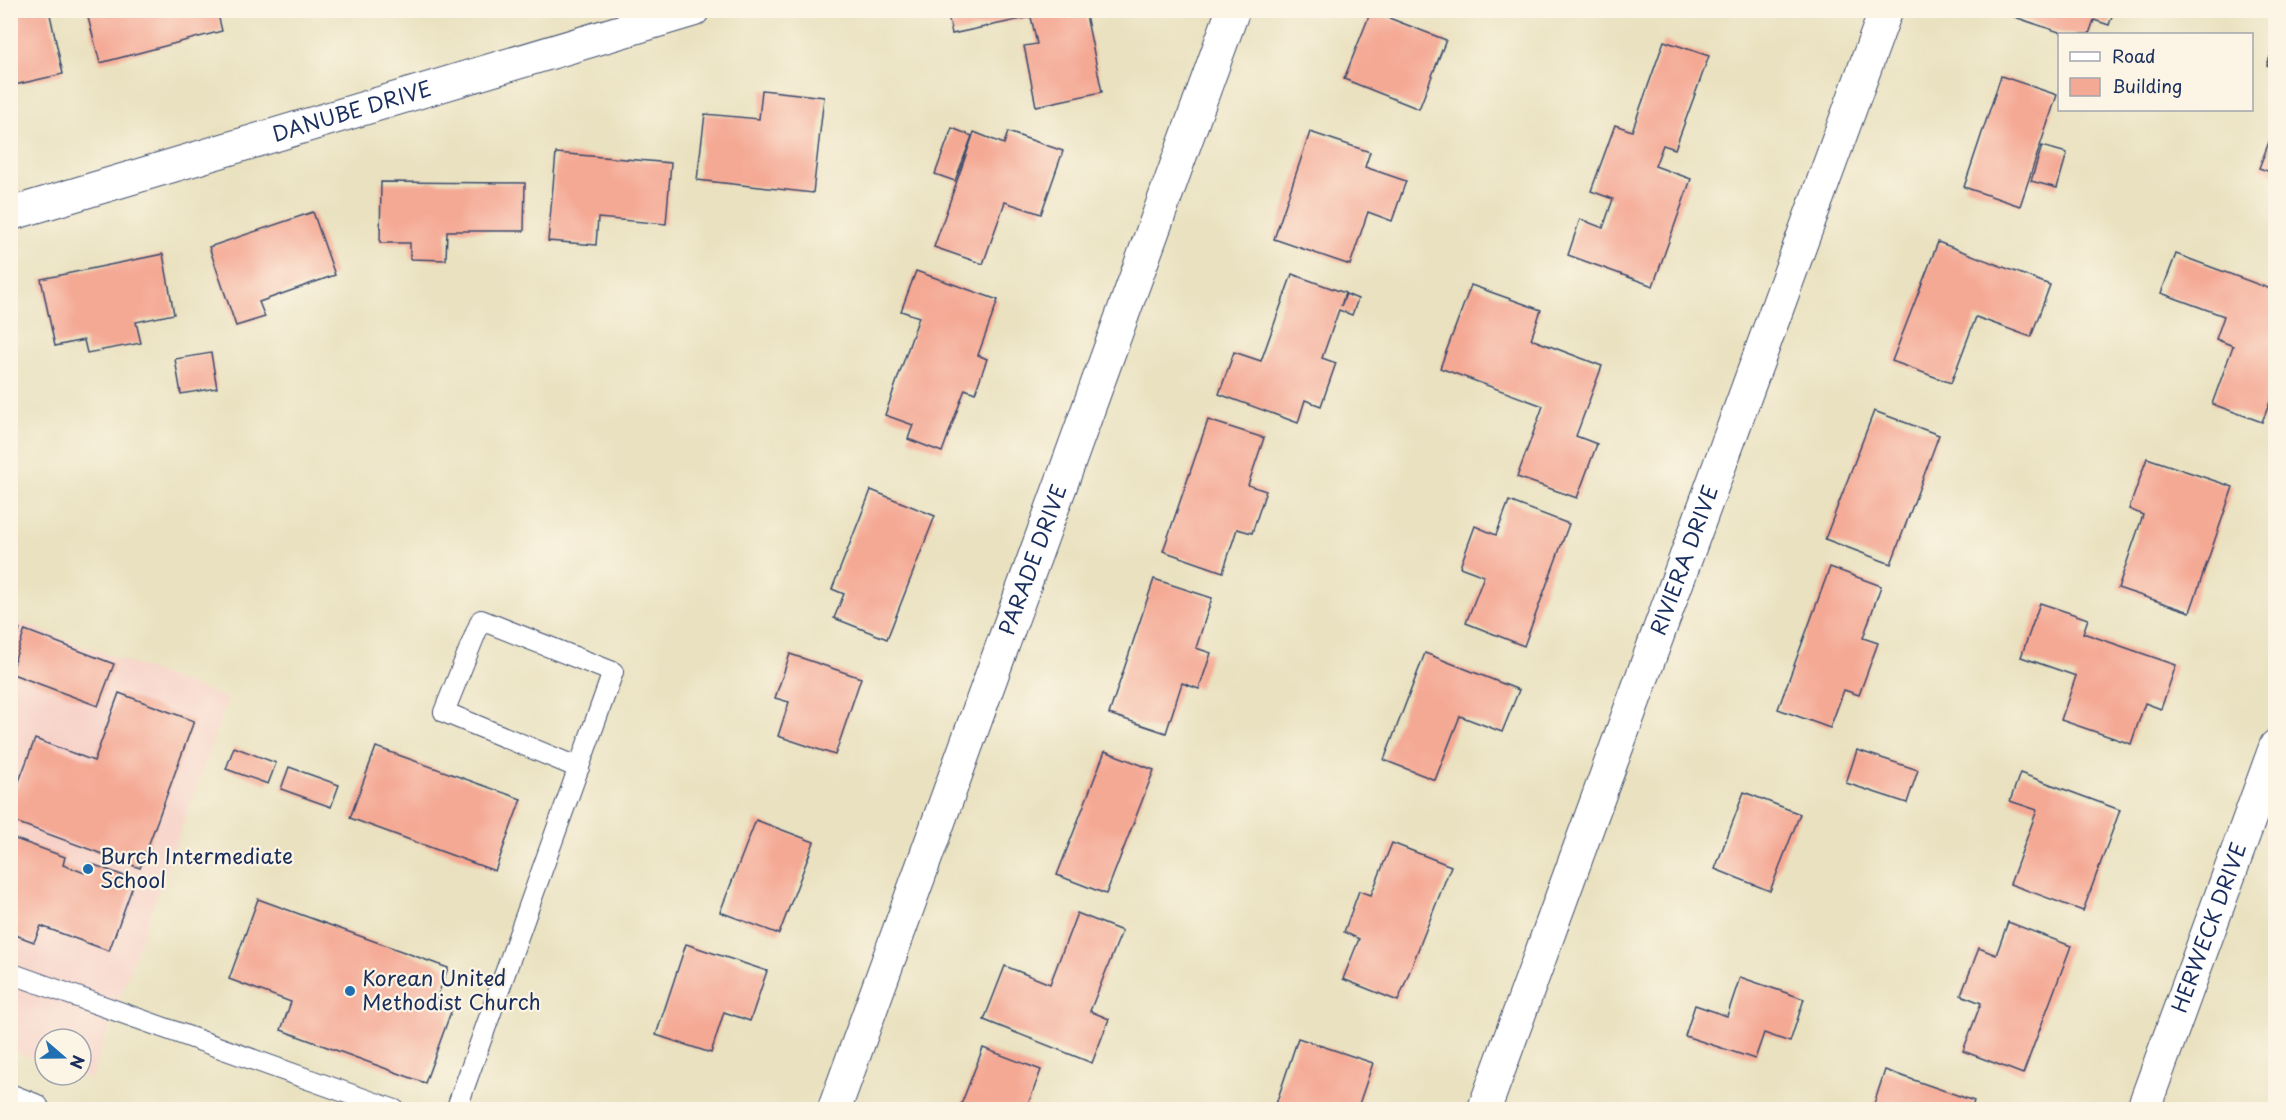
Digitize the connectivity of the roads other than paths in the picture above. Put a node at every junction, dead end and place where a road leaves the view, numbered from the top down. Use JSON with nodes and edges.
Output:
{"nodes":[{"id":1,"x":693,"y":10,"type":"edge"},
{"id":2,"x":1233,"y":10,"type":"edge"},
{"id":3,"x":1886,"y":10,"type":"edge"},
{"id":4,"x":10,"y":214,"type":"edge"},
{"id":5,"x":2276,"y":746,"type":"edge"},
{"id":6,"x":579,"y":768,"type":"junction"},
{"id":7,"x":10,"y":973,"type":"edge"},
{"id":8,"x":10,"y":1101,"type":"edge"},
{"id":9,"x":33,"y":1110,"type":"edge"},
{"id":10,"x":395,"y":1110,"type":"edge"},
{"id":11,"x":456,"y":1110,"type":"edge"},
{"id":12,"x":834,"y":1110,"type":"edge"},
{"id":13,"x":1484,"y":1110,"type":"edge"},
{"id":14,"x":2143,"y":1110,"type":"edge"}],
"edges":[{"from":1,"to":4,"type":"street","name":"DANUBE DRIVE"},
{"from":2,"to":12,"type":"street","name":"PARADE DRIVE"},
{"from":3,"to":13,"type":"street","name":"RIVIERA DRIVE"},
{"from":5,"to":14,"type":"street","name":"HERWECK DRIVE"},
{"from":6,"to":6,"type":"lane"},
{"from":6,"to":11,"type":"lane"},
{"from":7,"to":10,"type":"lane"},
{"from":8,"to":9,"type":"street"}]}
